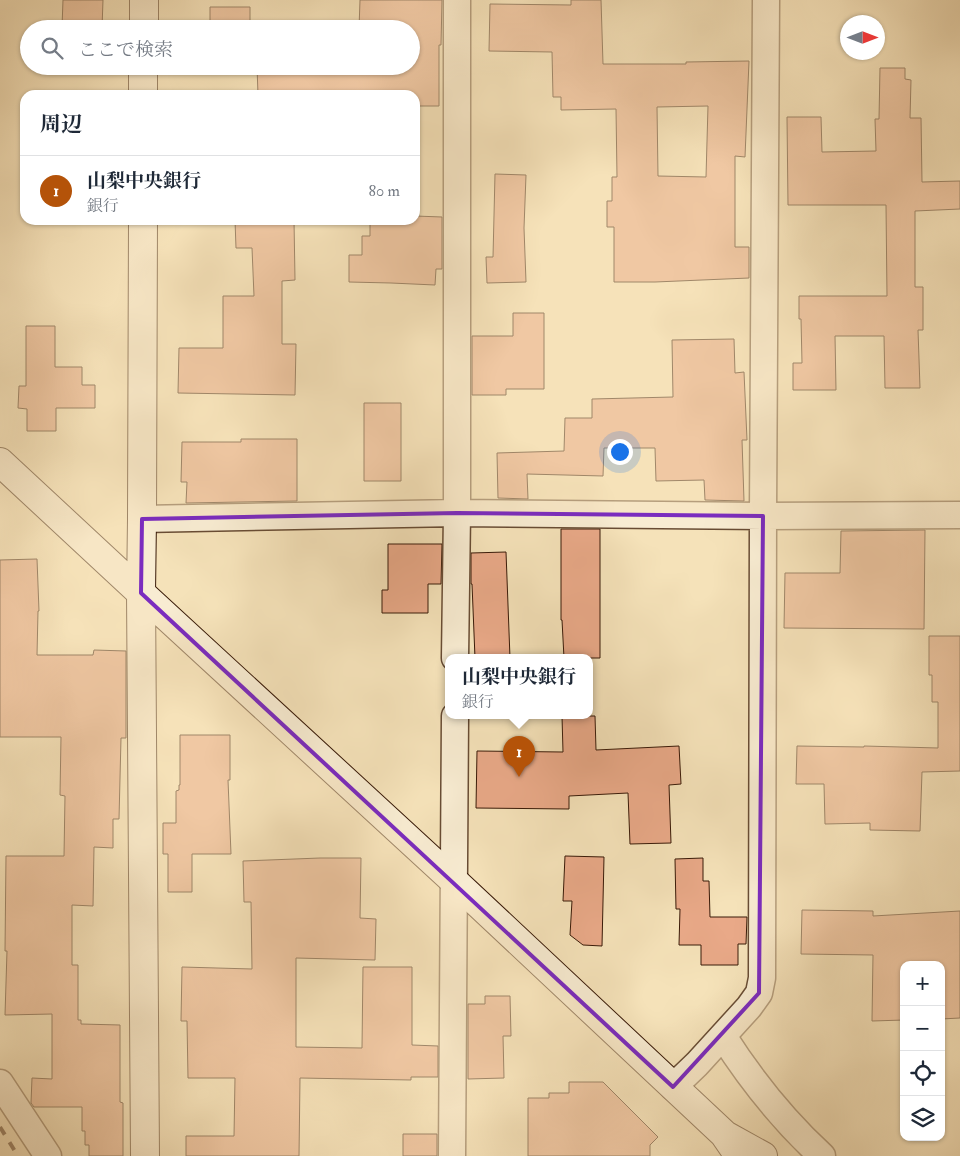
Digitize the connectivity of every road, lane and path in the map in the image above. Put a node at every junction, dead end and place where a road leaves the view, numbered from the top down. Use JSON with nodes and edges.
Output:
{"nodes":[{"id":1,"x":144,"y":0,"type":"edge"},
{"id":2,"x":457,"y":0,"type":"edge"},
{"id":3,"x":766,"y":0,"type":"edge"},
{"id":4,"x":144,"y":20,"type":"edge"},
{"id":5,"x":144,"y":75,"type":"edge"},
{"id":6,"x":143,"y":90,"type":"edge"},
{"id":7,"x":143,"y":225,"type":"edge"},
{"id":8,"x":0,"y":462,"type":"edge"},
{"id":9,"x":457,"y":513,"type":"junction"},
{"id":10,"x":960,"y":514,"type":"edge"},
{"id":11,"x":763,"y":516,"type":"junction"},
{"id":12,"x":142,"y":519,"type":"junction"},
{"id":13,"x":141,"y":593,"type":"junction"},
{"id":14,"x":455,"y":654,"type":"edge"},
{"id":15,"x":454,"y":719,"type":"edge"},
{"id":16,"x":453,"y":880,"type":"junction"},
{"id":17,"x":723,"y":1036,"type":"junction"},
{"id":18,"x":0,"y":1083,"type":"edge"},
{"id":19,"x":673,"y":1087,"type":"junction"},
{"id":20,"x":724,"y":1134,"type":"junction"},
{"id":21,"x":48,"y":1156,"type":"edge"},
{"id":22,"x":145,"y":1156,"type":"edge"},
{"id":23,"x":452,"y":1156,"type":"edge"},
{"id":24,"x":739,"y":1156,"type":"edge"},
{"id":25,"x":763,"y":1156,"type":"edge"},
{"id":26,"x":822,"y":1156,"type":"edge"}],
"edges":[{"from":1,"to":4,"type":"street"},
{"from":2,"to":9,"type":"street"},
{"from":3,"to":11,"type":"street"},
{"from":5,"to":6,"type":"street"},
{"from":7,"to":12,"type":"street"},
{"from":8,"to":13,"type":"street"},
{"from":9,"to":11,"type":"street"},
{"from":9,"to":12,"type":"street"},
{"from":9,"to":14,"type":"street"},
{"from":10,"to":11,"type":"street"},
{"from":11,"to":17,"type":"street"},
{"from":12,"to":13,"type":"street"},
{"from":13,"to":16,"type":"street"},
{"from":13,"to":22,"type":"street"},
{"from":15,"to":16,"type":"street"},
{"from":16,"to":19,"type":"street"},
{"from":16,"to":23,"type":"street"},
{"from":17,"to":19,"type":"street"},
{"from":17,"to":26,"type":"street"},
{"from":18,"to":21,"type":"street"},
{"from":19,"to":20,"type":"street"},
{"from":20,"to":24,"type":"street"},
{"from":20,"to":25,"type":"street"}]}
